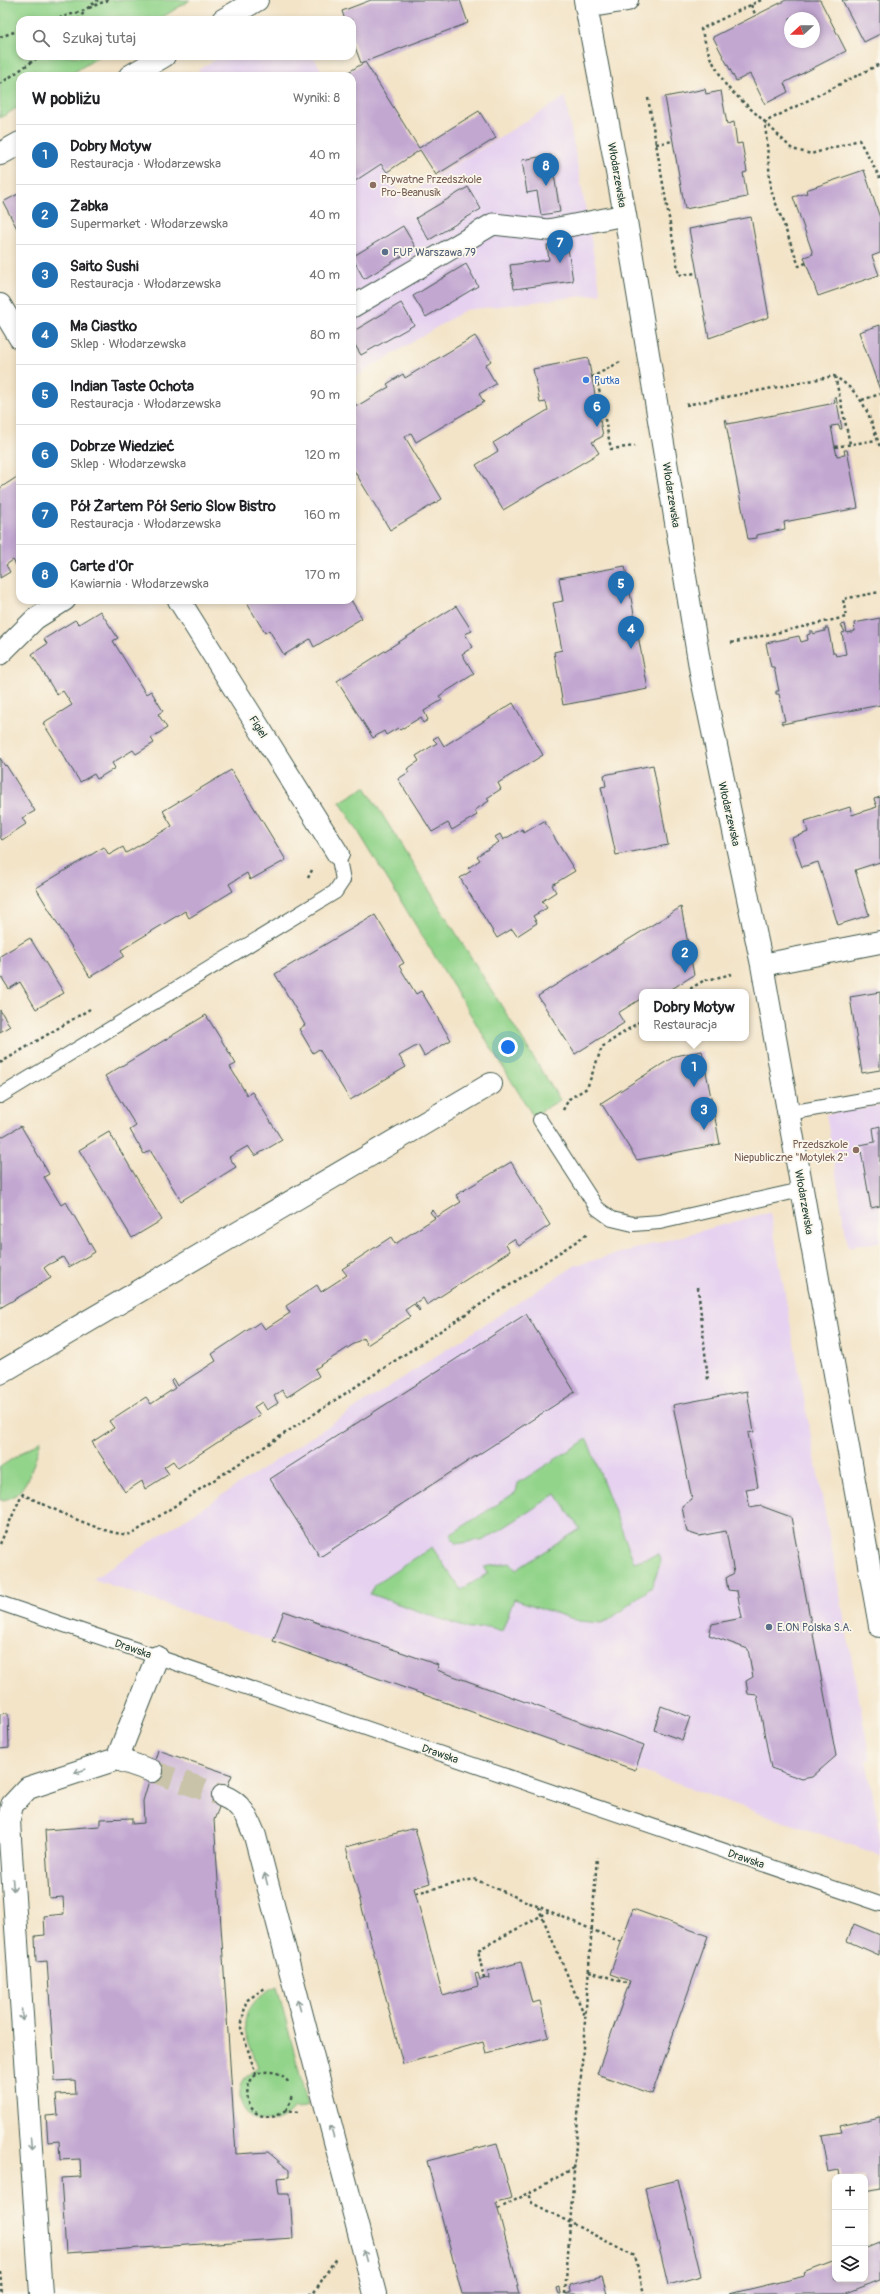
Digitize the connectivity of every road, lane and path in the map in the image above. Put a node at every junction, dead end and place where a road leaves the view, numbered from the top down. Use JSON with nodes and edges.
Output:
{"nodes":[{"id":1,"x":98,"y":0,"type":"edge"},
{"id":2,"x":108,"y":0,"type":"edge"},
{"id":3,"x":257,"y":0,"type":"edge"},
{"id":4,"x":627,"y":0,"type":"edge"},
{"id":5,"x":761,"y":0,"type":"edge"},
{"id":6,"x":586,"y":4,"type":"edge"},
{"id":7,"x":751,"y":5,"type":"junction"},
{"id":8,"x":85,"y":10,"type":"junction"},
{"id":9,"x":66,"y":16,"type":"edge"},
{"id":10,"x":81,"y":16,"type":"edge"},
{"id":11,"x":230,"y":16,"type":"edge"},
{"id":12,"x":756,"y":16,"type":"dead end"},
{"id":13,"x":16,"y":31,"type":"edge"},
{"id":14,"x":0,"y":37,"type":"edge"},
{"id":15,"x":34,"y":60,"type":"edge"},
{"id":16,"x":157,"y":60,"type":"edge"},
{"id":17,"x":880,"y":64,"type":"edge"},
{"id":18,"x":17,"y":72,"type":"edge"},
{"id":19,"x":137,"y":72,"type":"edge"},
{"id":20,"x":16,"y":73,"type":"edge"},
{"id":21,"x":0,"y":84,"type":"edge"},
{"id":22,"x":648,"y":98,"type":"dead end"},
{"id":23,"x":764,"y":122,"type":"junction"},
{"id":24,"x":673,"y":141,"type":"dead end"},
{"id":25,"x":16,"y":144,"type":"edge"},
{"id":26,"x":656,"y":144,"type":"junction"},
{"id":27,"x":0,"y":154,"type":"edge"},
{"id":28,"x":880,"y":178,"type":"edge"},
{"id":29,"x":624,"y":215,"type":"junction"},
{"id":30,"x":806,"y":263,"type":"dead end"},
{"id":31,"x":697,"y":273,"type":"dead end"},
{"id":32,"x":356,"y":305,"type":"edge"},
{"id":33,"x":0,"y":306,"type":"edge"},
{"id":34,"x":16,"y":332,"type":"edge"},
{"id":35,"x":621,"y":361,"type":"dead end"},
{"id":36,"x":596,"y":375,"type":"junction"},
{"id":37,"x":834,"y":376,"type":"junction"},
{"id":38,"x":592,"y":377,"type":"dead end"},
{"id":39,"x":880,"y":394,"type":"edge"},
{"id":40,"x":862,"y":400,"type":"junction"},
{"id":41,"x":685,"y":405,"type":"dead end"},
{"id":42,"x":877,"y":440,"type":"junction"},
{"id":43,"x":850,"y":444,"type":"junction"},
{"id":44,"x":642,"y":445,"type":"dead end"},
{"id":45,"x":835,"y":447,"type":"dead end"},
{"id":46,"x":880,"y":448,"type":"edge"},
{"id":47,"x":880,"y":592,"type":"edge"},
{"id":48,"x":59,"y":604,"type":"edge"},
{"id":49,"x":182,"y":604,"type":"edge"},
{"id":50,"x":731,"y":643,"type":"dead end"},
{"id":51,"x":0,"y":654,"type":"edge"},
{"id":52,"x":338,"y":854,"type":"joint"},
{"id":53,"x":880,"y":942,"type":"edge"},
{"id":54,"x":762,"y":965,"type":"junction"},
{"id":55,"x":732,"y":974,"type":"dead end"},
{"id":56,"x":690,"y":989,"type":"edge"},
{"id":57,"x":639,"y":1022,"type":"edge"},
{"id":58,"x":491,"y":1084,"type":"dead end"},
{"id":59,"x":0,"y":1096,"type":"edge"},
{"id":60,"x":880,"y":1097,"type":"edge"},
{"id":61,"x":565,"y":1108,"type":"dead end"},
{"id":62,"x":789,"y":1113,"type":"junction"},
{"id":63,"x":540,"y":1120,"type":"dead end"},
{"id":64,"x":801,"y":1190,"type":"junction"},
{"id":65,"x":567,"y":1249,"type":"dead end"},
{"id":66,"x":698,"y":1287,"type":"dead end"},
{"id":67,"x":0,"y":1373,"type":"edge"},
{"id":68,"x":708,"y":1380,"type":"dead end"},
{"id":69,"x":0,"y":1544,"type":"edge"},
{"id":70,"x":875,"y":1576,"type":"edge"},
{"id":71,"x":0,"y":1602,"type":"edge"},
{"id":72,"x":880,"y":1626,"type":"edge"},
{"id":73,"x":157,"y":1657,"type":"junction"},
{"id":74,"x":117,"y":1759,"type":"junction"},
{"id":75,"x":152,"y":1771,"type":"tunnel mouth"},
{"id":76,"x":223,"y":1796,"type":"tunnel mouth"},
{"id":77,"x":597,"y":1857,"type":"dead end"},
{"id":78,"x":416,"y":1893,"type":"dead end"},
{"id":79,"x":880,"y":1904,"type":"edge"},
{"id":80,"x":538,"y":1907,"type":"junction"},
{"id":81,"x":548,"y":1911,"type":"junction"},
{"id":82,"x":541,"y":1915,"type":"junction"},
{"id":83,"x":592,"y":1930,"type":"junction"},
{"id":84,"x":621,"y":1942,"type":"dead end"},
{"id":85,"x":589,"y":1971,"type":"junction"},
{"id":86,"x":484,"y":1979,"type":"dead end"},
{"id":87,"x":629,"y":1984,"type":"dead end"},
{"id":88,"x":266,"y":1987,"type":"dead end"},
{"id":89,"x":586,"y":2016,"type":"junction"},
{"id":90,"x":256,"y":2075,"type":"junction"},
{"id":91,"x":290,"y":2085,"type":"dead end"},
{"id":92,"x":291,"y":2089,"type":"dead end"},
{"id":93,"x":286,"y":2110,"type":"junction"},
{"id":94,"x":300,"y":2112,"type":"dead end"},
{"id":95,"x":574,"y":2168,"type":"junction"},
{"id":96,"x":529,"y":2193,"type":"junction"},
{"id":97,"x":498,"y":2209,"type":"dead end"},
{"id":98,"x":570,"y":2223,"type":"junction"},
{"id":99,"x":340,"y":2252,"type":"dead end"},
{"id":100,"x":0,"y":2270,"type":"edge"},
{"id":101,"x":2,"y":2294,"type":"edge"},
{"id":102,"x":41,"y":2294,"type":"edge"},
{"id":103,"x":309,"y":2294,"type":"edge"},
{"id":104,"x":375,"y":2294,"type":"edge"},
{"id":105,"x":565,"y":2294,"type":"edge"},
{"id":106,"x":644,"y":2294,"type":"edge"}],
"edges":[{"from":1,"to":8,"type":"path"},
{"from":2,"to":8,"type":"path"},
{"from":3,"to":11,"type":"street"},
{"from":4,"to":6,"type":"street"},
{"from":5,"to":7,"type":"path"},
{"from":6,"to":29,"type":"street","name":"Włodarzewska"},
{"from":7,"to":12,"type":"path"},
{"from":7,"to":23,"type":"path"},
{"from":8,"to":9,"type":"path"},
{"from":8,"to":10,"type":"path"},
{"from":13,"to":14,"type":"path"},
{"from":15,"to":18,"type":"path"},
{"from":16,"to":19,"type":"street"},
{"from":17,"to":23,"type":"path"},
{"from":20,"to":21,"type":"path"},
{"from":22,"to":26,"type":"path"},
{"from":23,"to":28,"type":"path"},
{"from":23,"to":30,"type":"path"},
{"from":24,"to":26,"type":"path"},
{"from":25,"to":27,"type":"street"},
{"from":26,"to":31,"type":"path"},
{"from":29,"to":32,"type":"street"},
{"from":29,"to":54,"type":"street","name":"Włodarzewska"},
{"from":33,"to":34,"type":"street"},
{"from":35,"to":36,"type":"path"},
{"from":36,"to":38,"type":"path"},
{"from":36,"to":44,"type":"path"},
{"from":37,"to":40,"type":"path"},
{"from":37,"to":41,"type":"path"},
{"from":37,"to":43,"type":"path"},
{"from":39,"to":40,"type":"path"},
{"from":40,"to":42,"type":"path"},
{"from":42,"to":43,"type":"path"},
{"from":42,"to":46,"type":"path"},
{"from":43,"to":45,"type":"path"},
{"from":47,"to":50,"type":"path"},
{"from":48,"to":51,"type":"street"},
{"from":49,"to":52,"type":"street","name":"Figiel"},
{"from":52,"to":59,"type":"lane"},
{"from":53,"to":54,"type":"street"},
{"from":54,"to":62,"type":"street","name":"Włodarzewska"},
{"from":55,"to":56,"type":"path"},
{"from":57,"to":61,"type":"path"},
{"from":58,"to":67,"type":"street"},
{"from":60,"to":62,"type":"lane"},
{"from":62,"to":64,"type":"street","name":"Włodarzewska"},
{"from":63,"to":64,"type":"lane"},
{"from":64,"to":70,"type":"street","name":"Włodarzewska"},
{"from":65,"to":69,"type":"path"},
{"from":66,"to":68,"type":"path"},
{"from":70,"to":72,"type":"street","name":"Włodarzewska"},
{"from":71,"to":73,"type":"lane","name":"Drawska"},
{"from":73,"to":74,"type":"street"},
{"from":73,"to":79,"type":"lane","name":"Drawska"},
{"from":74,"to":75,"type":"street"},
{"from":74,"to":102,"type":"street","one_way":true},
{"from":104,"to":76,"type":"street","one_way":true},
{"from":77,"to":83,"type":"path"},
{"from":78,"to":80,"type":"path"},
{"from":80,"to":81,"type":"path"},
{"from":80,"to":82,"type":"path"},
{"from":81,"to":82,"type":"path"},
{"from":81,"to":83,"type":"path"},
{"from":82,"to":86,"type":"path"},
{"from":82,"to":89,"type":"path"},
{"from":83,"to":84,"type":"path"},
{"from":83,"to":85,"type":"path"},
{"from":85,"to":87,"type":"path"},
{"from":85,"to":89,"type":"path"},
{"from":88,"to":90,"type":"path"},
{"from":89,"to":95,"type":"path"},
{"from":90,"to":91,"type":"path"},
{"from":90,"to":93,"type":"path"},
{"from":92,"to":93,"type":"path"},
{"from":93,"to":94,"type":"path"},
{"from":95,"to":96,"type":"path"},
{"from":95,"to":98,"type":"path"},
{"from":96,"to":97,"type":"path"},
{"from":96,"to":98,"type":"path"},
{"from":98,"to":105,"type":"path"},
{"from":98,"to":106,"type":"path"},
{"from":99,"to":103,"type":"path"},
{"from":100,"to":101,"type":"path"}]}
